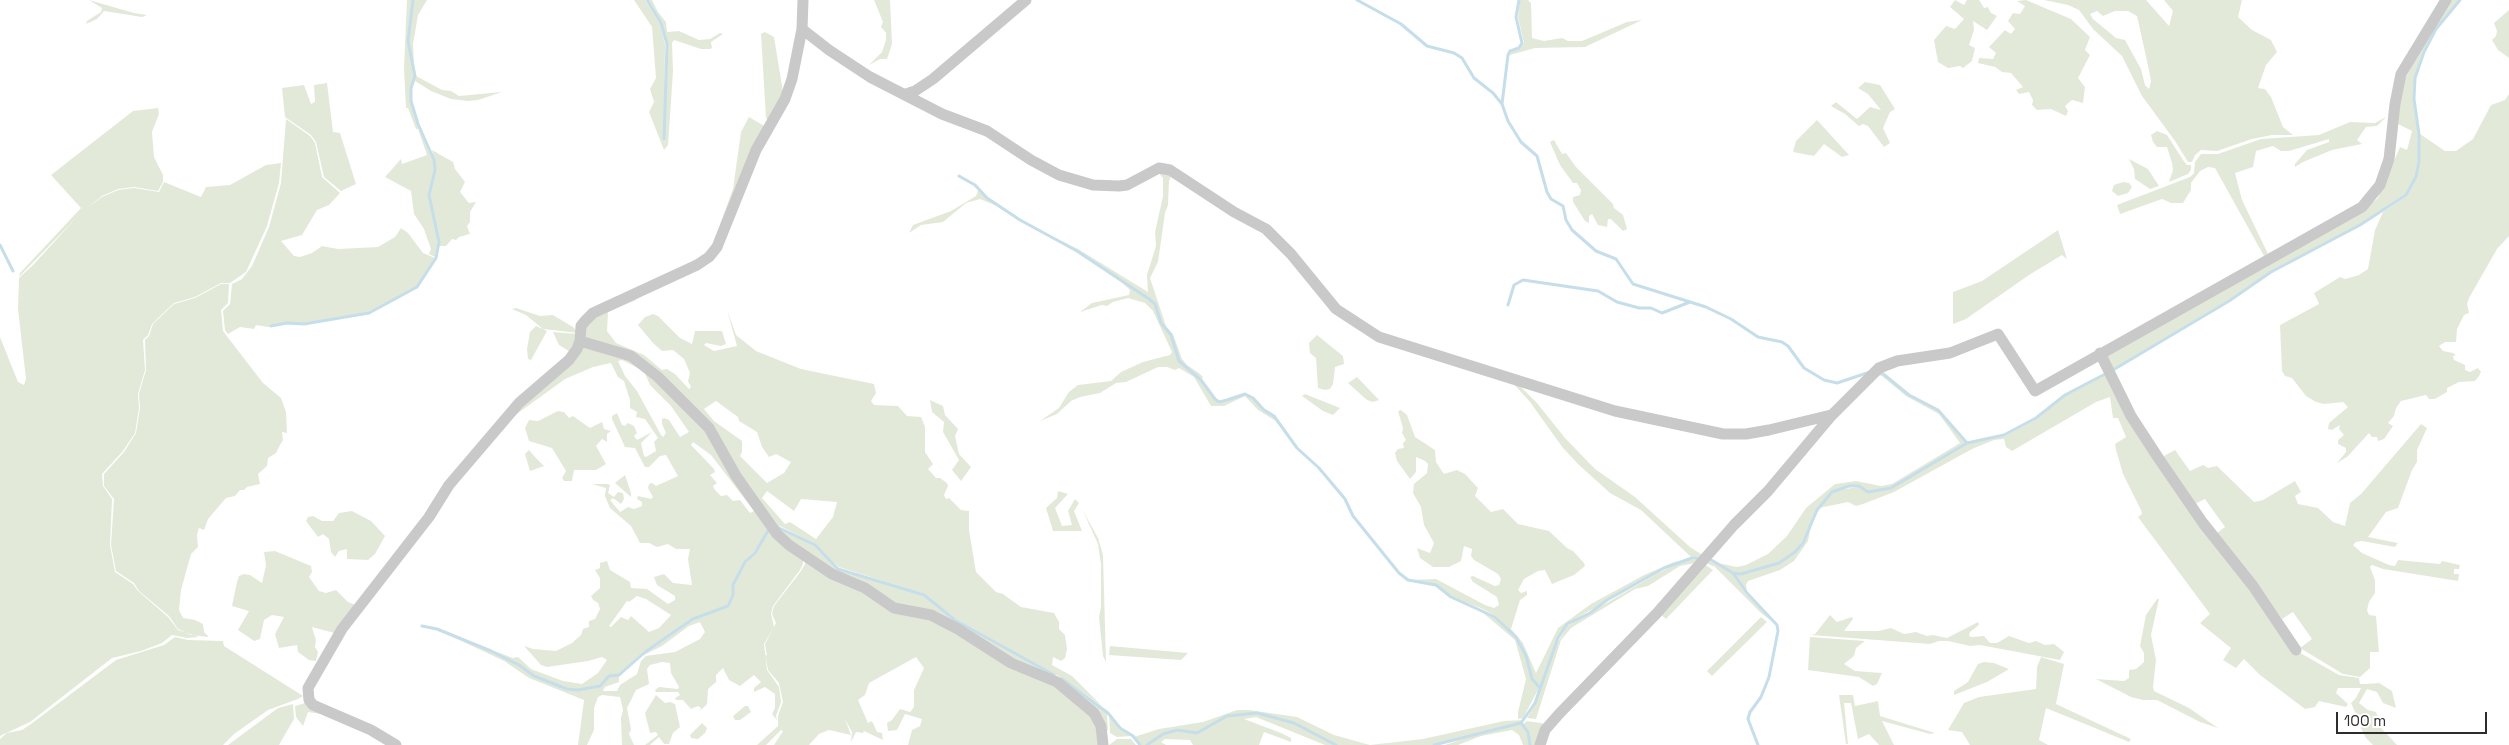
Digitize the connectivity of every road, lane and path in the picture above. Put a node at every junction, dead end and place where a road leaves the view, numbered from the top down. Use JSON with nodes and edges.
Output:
{"nodes":[{"id":1,"x":803,"y":0,"type":"edge"},
{"id":2,"x":1026,"y":0,"type":"edge"},
{"id":3,"x":2446,"y":0,"type":"edge"},
{"id":4,"x":802,"y":29,"type":"junction"},
{"id":5,"x":906,"y":94,"type":"junction"},
{"id":6,"x":580,"y":341,"type":"junction"},
{"id":7,"x":2100,"y":354,"type":"junction"},
{"id":8,"x":1832,"y":415,"type":"junction"},
{"id":9,"x":2296,"y":650,"type":"dead end"},
{"id":10,"x":396,"y":745,"type":"edge"},
{"id":11,"x":1103,"y":745,"type":"edge"},
{"id":12,"x":1540,"y":745,"type":"edge"}],
"edges":[{"from":1,"to":4,"type":"street"},
{"from":2,"to":5,"type":"street"},
{"from":3,"to":7,"type":"street"},
{"from":4,"to":5,"type":"street"},
{"from":4,"to":6,"type":"street"},
{"from":5,"to":8,"type":"street"},
{"from":6,"to":10,"type":"street"},
{"from":6,"to":11,"type":"street"},
{"from":7,"to":8,"type":"street"},
{"from":7,"to":9,"type":"street"},
{"from":8,"to":12,"type":"street"}]}
